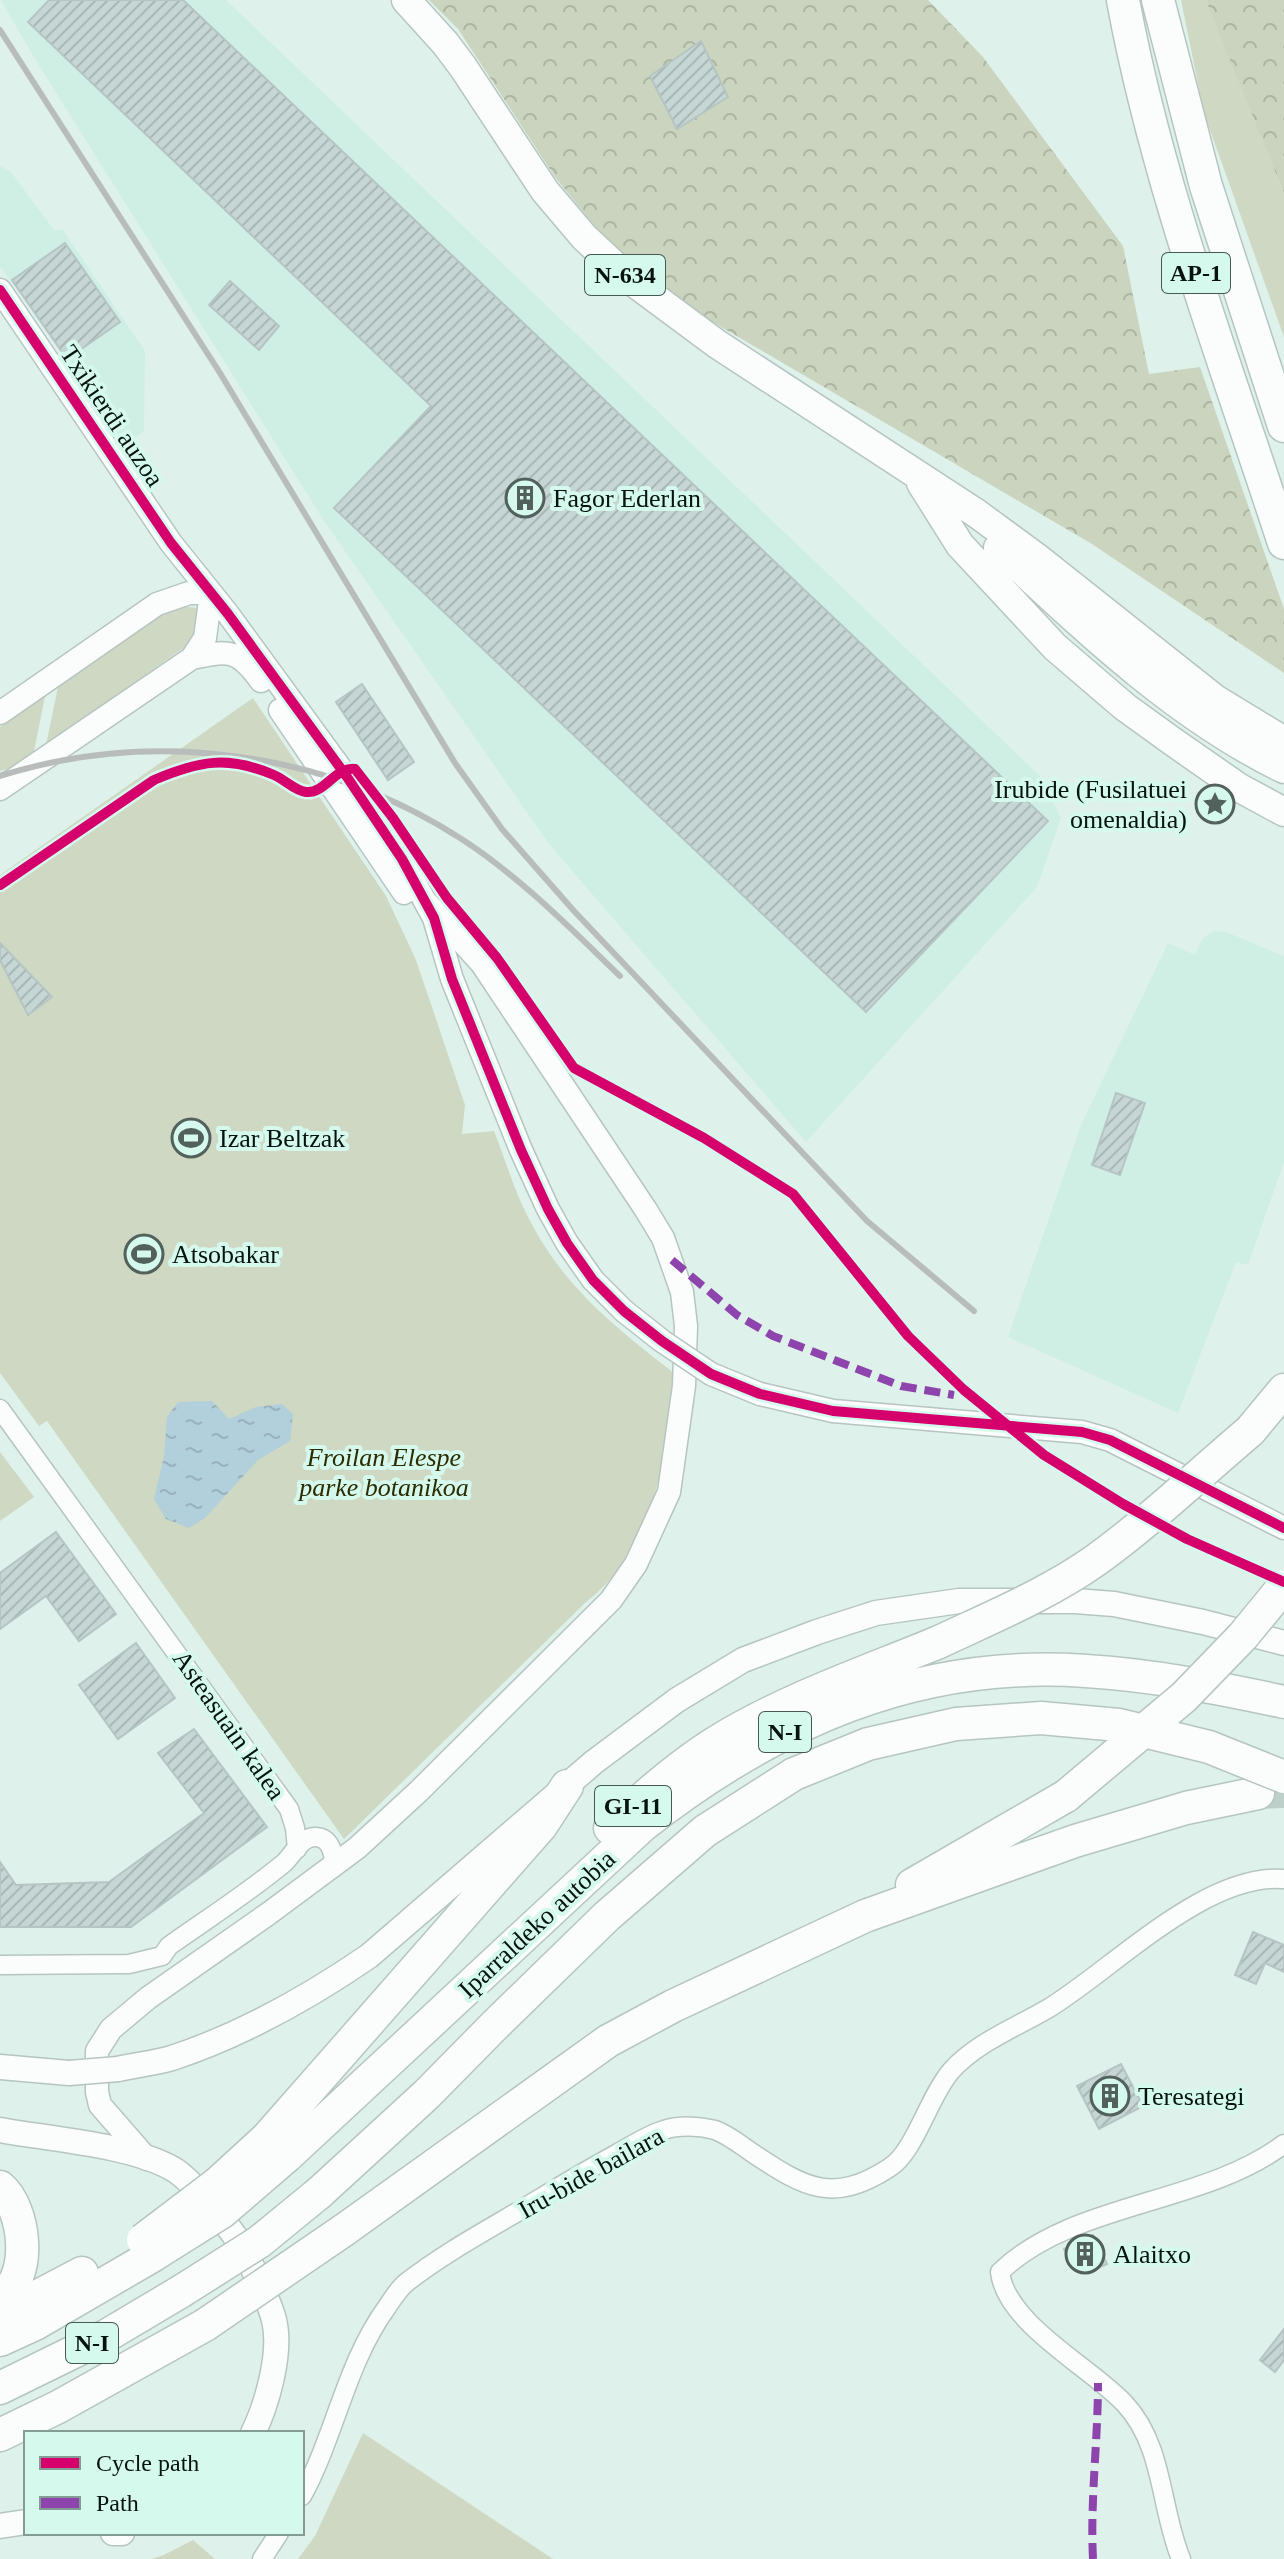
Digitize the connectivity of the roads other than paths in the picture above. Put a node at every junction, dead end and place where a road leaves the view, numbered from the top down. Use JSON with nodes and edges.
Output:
{"nodes":[{"id":1,"x":406,"y":0,"type":"edge"},
{"id":2,"x":1123,"y":0,"type":"edge"},
{"id":3,"x":1158,"y":0,"type":"edge"},
{"id":4,"x":0,"y":290,"type":"edge"},
{"id":5,"x":1284,"y":426,"type":"edge"},
{"id":6,"x":917,"y":476,"type":"junction"},
{"id":7,"x":1284,"y":543,"type":"edge"},
{"id":8,"x":211,"y":593,"type":"junction"},
{"id":9,"x":192,"y":658,"type":"junction"},
{"id":10,"x":0,"y":713,"type":"edge"},
{"id":11,"x":1284,"y":741,"type":"edge"},
{"id":12,"x":1284,"y":769,"type":"edge"},
{"id":13,"x":0,"y":789,"type":"edge"},
{"id":14,"x":1284,"y":812,"type":"edge"},
{"id":15,"x":427,"y":903,"type":"junction"},
{"id":16,"x":452,"y":979,"type":"junction"},
{"id":17,"x":1284,"y":1390,"type":"edge"},
{"id":18,"x":0,"y":1409,"type":"edge"},
{"id":19,"x":1284,"y":1528,"type":"edge"},
{"id":20,"x":1284,"y":1586,"type":"edge"},
{"id":21,"x":1284,"y":1643,"type":"edge"},
{"id":22,"x":1284,"y":1702,"type":"edge"},
{"id":23,"x":1271,"y":1785,"type":"edge"},
{"id":24,"x":567,"y":1786,"type":"junction"},
{"id":25,"x":297,"y":1849,"type":"junction"},
{"id":26,"x":335,"y":1865,"type":"junction"},
{"id":27,"x":1284,"y":1879,"type":"edge"},
{"id":28,"x":865,"y":1916,"type":"junction"},
{"id":29,"x":162,"y":1956,"type":"junction"},
{"id":30,"x":0,"y":1965,"type":"edge"},
{"id":31,"x":183,"y":1976,"type":"junction"},
{"id":32,"x":393,"y":2058,"type":"junction"},
{"id":33,"x":0,"y":2067,"type":"edge"},
{"id":34,"x":0,"y":2130,"type":"edge"},
{"id":35,"x":1284,"y":2144,"type":"edge"},
{"id":36,"x":277,"y":2147,"type":"junction"},
{"id":37,"x":147,"y":2159,"type":"junction"},
{"id":38,"x":0,"y":2187,"type":"edge"},
{"id":39,"x":147,"y":2249,"type":"junction"},
{"id":40,"x":0,"y":2297,"type":"edge"},
{"id":41,"x":0,"y":2316,"type":"edge"},
{"id":42,"x":0,"y":2340,"type":"edge"},
{"id":43,"x":0,"y":2388,"type":"edge"},
{"id":44,"x":58,"y":2407,"type":"junction"},
{"id":45,"x":31,"y":2431,"type":"edge"},
{"id":46,"x":254,"y":2431,"type":"edge"},
{"id":47,"x":0,"y":2435,"type":"edge"},
{"id":48,"x":24,"y":2436,"type":"edge"},
{"id":49,"x":0,"y":2450,"type":"edge"},
{"id":50,"x":304,"y":2492,"type":"edge"},
{"id":51,"x":24,"y":2522,"type":"edge"},
{"id":52,"x":0,"y":2526,"type":"edge"},
{"id":53,"x":278,"y":2535,"type":"edge"},
{"id":54,"x":262,"y":2559,"type":"edge"},
{"id":55,"x":1181,"y":2559,"type":"edge"}],
"edges":[{"from":1,"to":6,"type":"highway","number":"N-634"},
{"from":2,"to":7,"type":"highway","number":"AP-1"},
{"from":3,"to":5,"type":"highway","number":"AP-1"},
{"from":4,"to":8,"type":"street","name":"Txikierdi auzoa"},
{"from":6,"to":11,"type":"highway"},
{"from":6,"to":12,"type":"highway","number":"N-634"},
{"from":6,"to":14,"type":"highway"},
{"from":8,"to":9,"type":"street"},
{"from":8,"to":10,"type":"street"},
{"from":8,"to":15,"type":"street","name":"Txikierdi auzoa"},
{"from":9,"to":13,"type":"street"},
{"from":9,"to":16,"type":"street"},
{"from":15,"to":16,"type":"street"},
{"from":15,"to":26,"type":"street"},
{"from":16,"to":19,"type":"street","bridge":true},
{"from":17,"to":32,"type":"highway","number":"GI-11","bridge":true},
{"from":18,"to":25,"type":"street","name":"Asteasuain kalea"},
{"from":20,"to":28,"type":"highway","bridge":true},
{"from":21,"to":24,"type":"main road"},
{"from":22,"to":32,"type":"highway","name":"Iparraldeko autobia","number":"N-I"},
{"from":23,"to":28,"type":"highway"},
{"from":23,"to":43,"type":"highway","name":"Iparraldeko autobia","number":"N-I","bridge":true},
{"from":24,"to":33,"type":"main road","bridge":true},
{"from":24,"to":36,"type":"highway"},
{"from":25,"to":26,"type":"street"},
{"from":25,"to":29,"type":"street"},
{"from":26,"to":31,"type":"street"},
{"from":27,"to":50,"type":"street","name":"Iru-bide bailara"},
{"from":28,"to":44,"type":"highway","bridge":true},
{"from":29,"to":30,"type":"street"},
{"from":29,"to":31,"type":"street"},
{"from":31,"to":37,"type":"street"},
{"from":32,"to":36,"type":"highway","name":"Iparraldeko autobia","number":"N-I"},
{"from":34,"to":37,"type":"main road"},
{"from":35,"to":55,"type":"street"},
{"from":36,"to":39,"type":"highway","name":"Iparraldeko autobia","number":"N-I","bridge":true},
{"from":37,"to":46,"type":"main road"},
{"from":38,"to":40,"type":"highway"},
{"from":39,"to":41,"type":"highway"},
{"from":39,"to":42,"type":"highway","name":"Iparraldeko autobia","number":"N-I"},
{"from":44,"to":45,"type":"highway"},
{"from":44,"to":47,"type":"highway"},
{"from":48,"to":49,"type":"highway"},
{"from":51,"to":52,"type":"main road"},
{"from":53,"to":54,"type":"street"}]}
